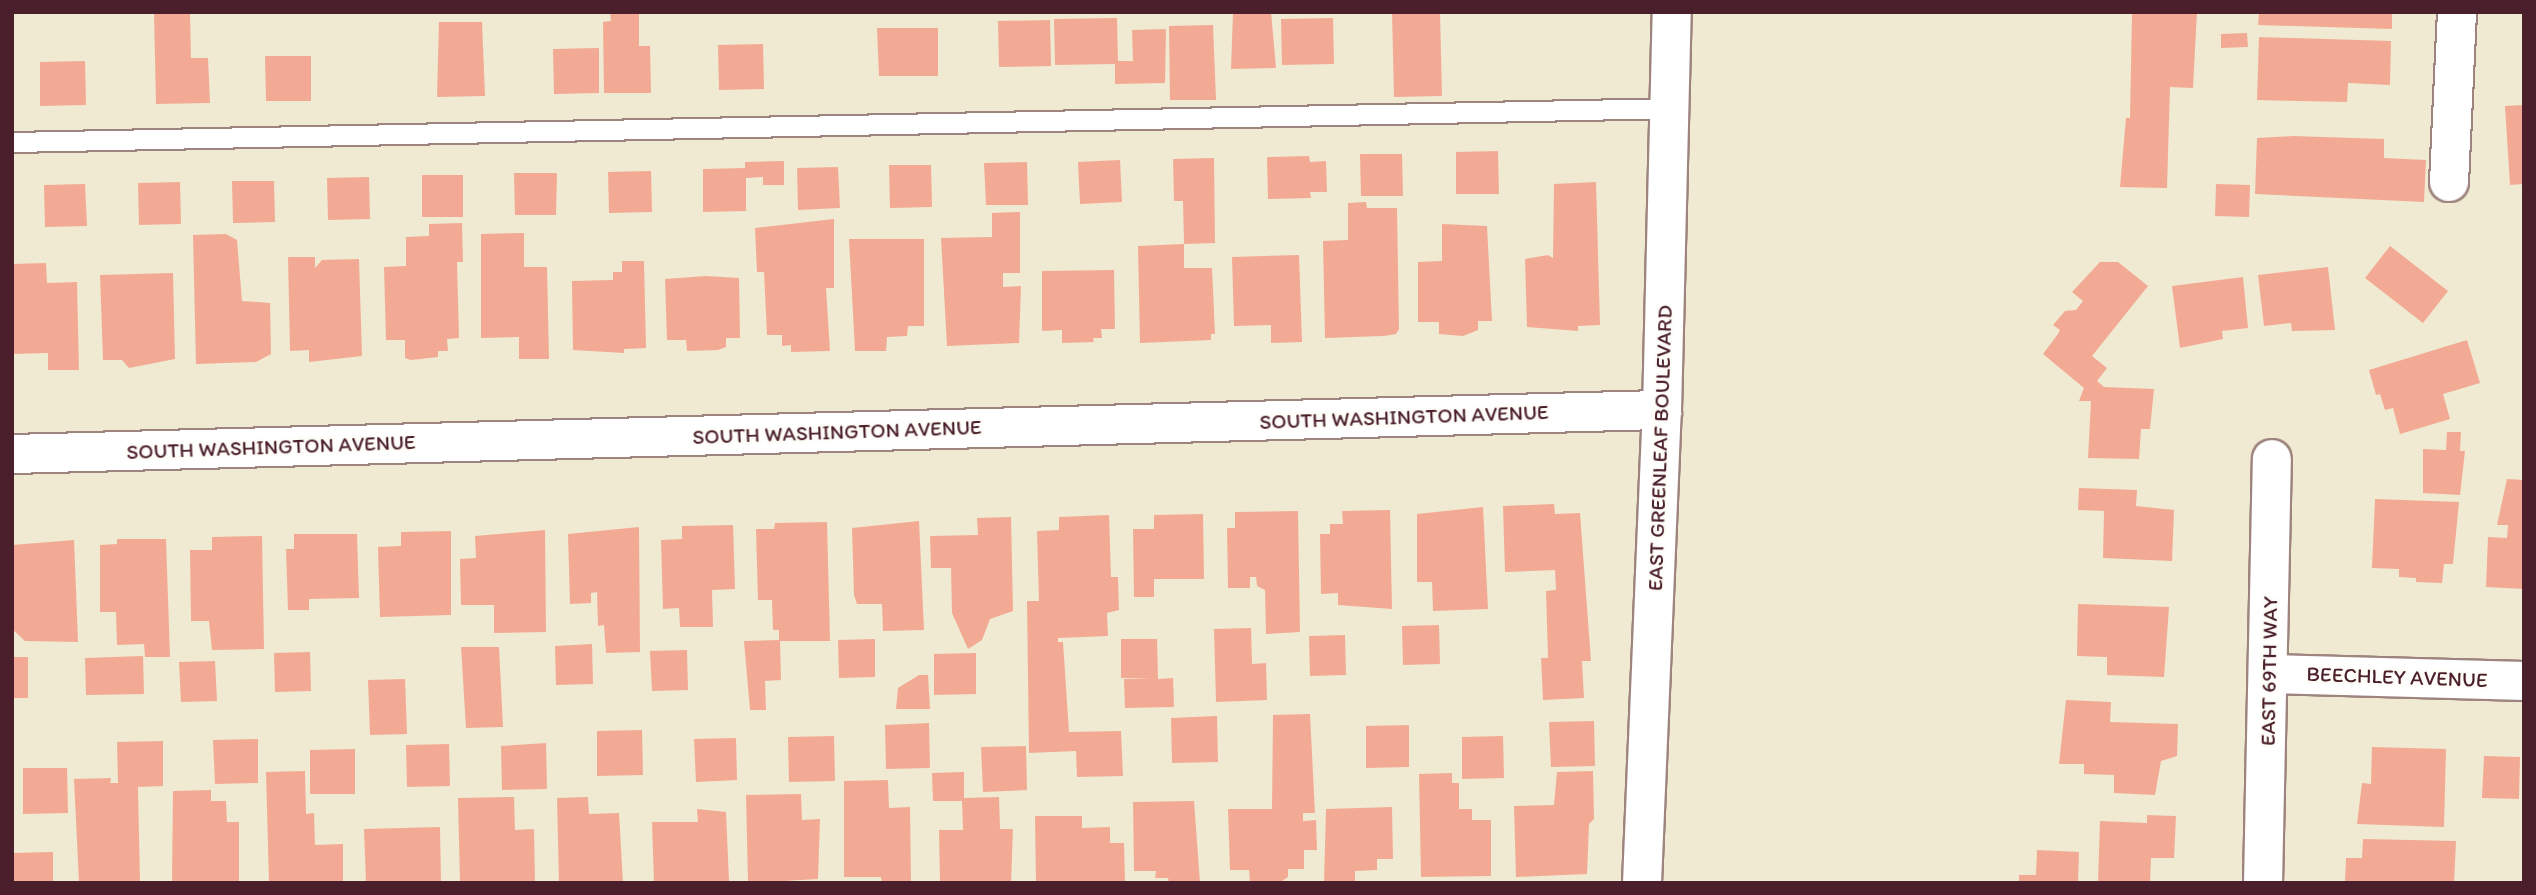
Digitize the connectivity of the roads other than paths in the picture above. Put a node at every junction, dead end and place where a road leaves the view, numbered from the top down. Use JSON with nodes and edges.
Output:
{"nodes":[{"id":1,"x":1672,"y":12,"type":"edge"},
{"id":2,"x":2457,"y":12,"type":"edge"},
{"id":3,"x":1670,"y":108,"type":"junction"},
{"id":4,"x":12,"y":142,"type":"edge"},
{"id":5,"x":2449,"y":182,"type":"dead end"},
{"id":6,"x":1662,"y":410,"type":"junction"},
{"id":7,"x":12,"y":454,"type":"edge"},
{"id":8,"x":2272,"y":459,"type":"dead end"},
{"id":9,"x":2271,"y":674,"type":"junction"},
{"id":10,"x":2524,"y":681,"type":"edge"},
{"id":11,"x":1642,"y":883,"type":"edge"},
{"id":12,"x":2263,"y":883,"type":"edge"}],
"edges":[{"from":1,"to":3,"type":"street","name":"EAST GREENLEAF BOULEVARD"},
{"from":2,"to":5,"type":"street"},
{"from":3,"to":4,"type":"lane"},
{"from":3,"to":6,"type":"street","name":"EAST GREENLEAF BOULEVARD"},
{"from":6,"to":7,"type":"street","name":"SOUTH WASHINGTON AVENUE"},
{"from":6,"to":11,"type":"street","name":"EAST GREENLEAF BOULEVARD"},
{"from":8,"to":9,"type":"street","name":"EAST 69TH WAY"},
{"from":9,"to":10,"type":"street","name":"BEECHLEY AVENUE"},
{"from":9,"to":12,"type":"street","name":"EAST 69TH WAY"}]}
